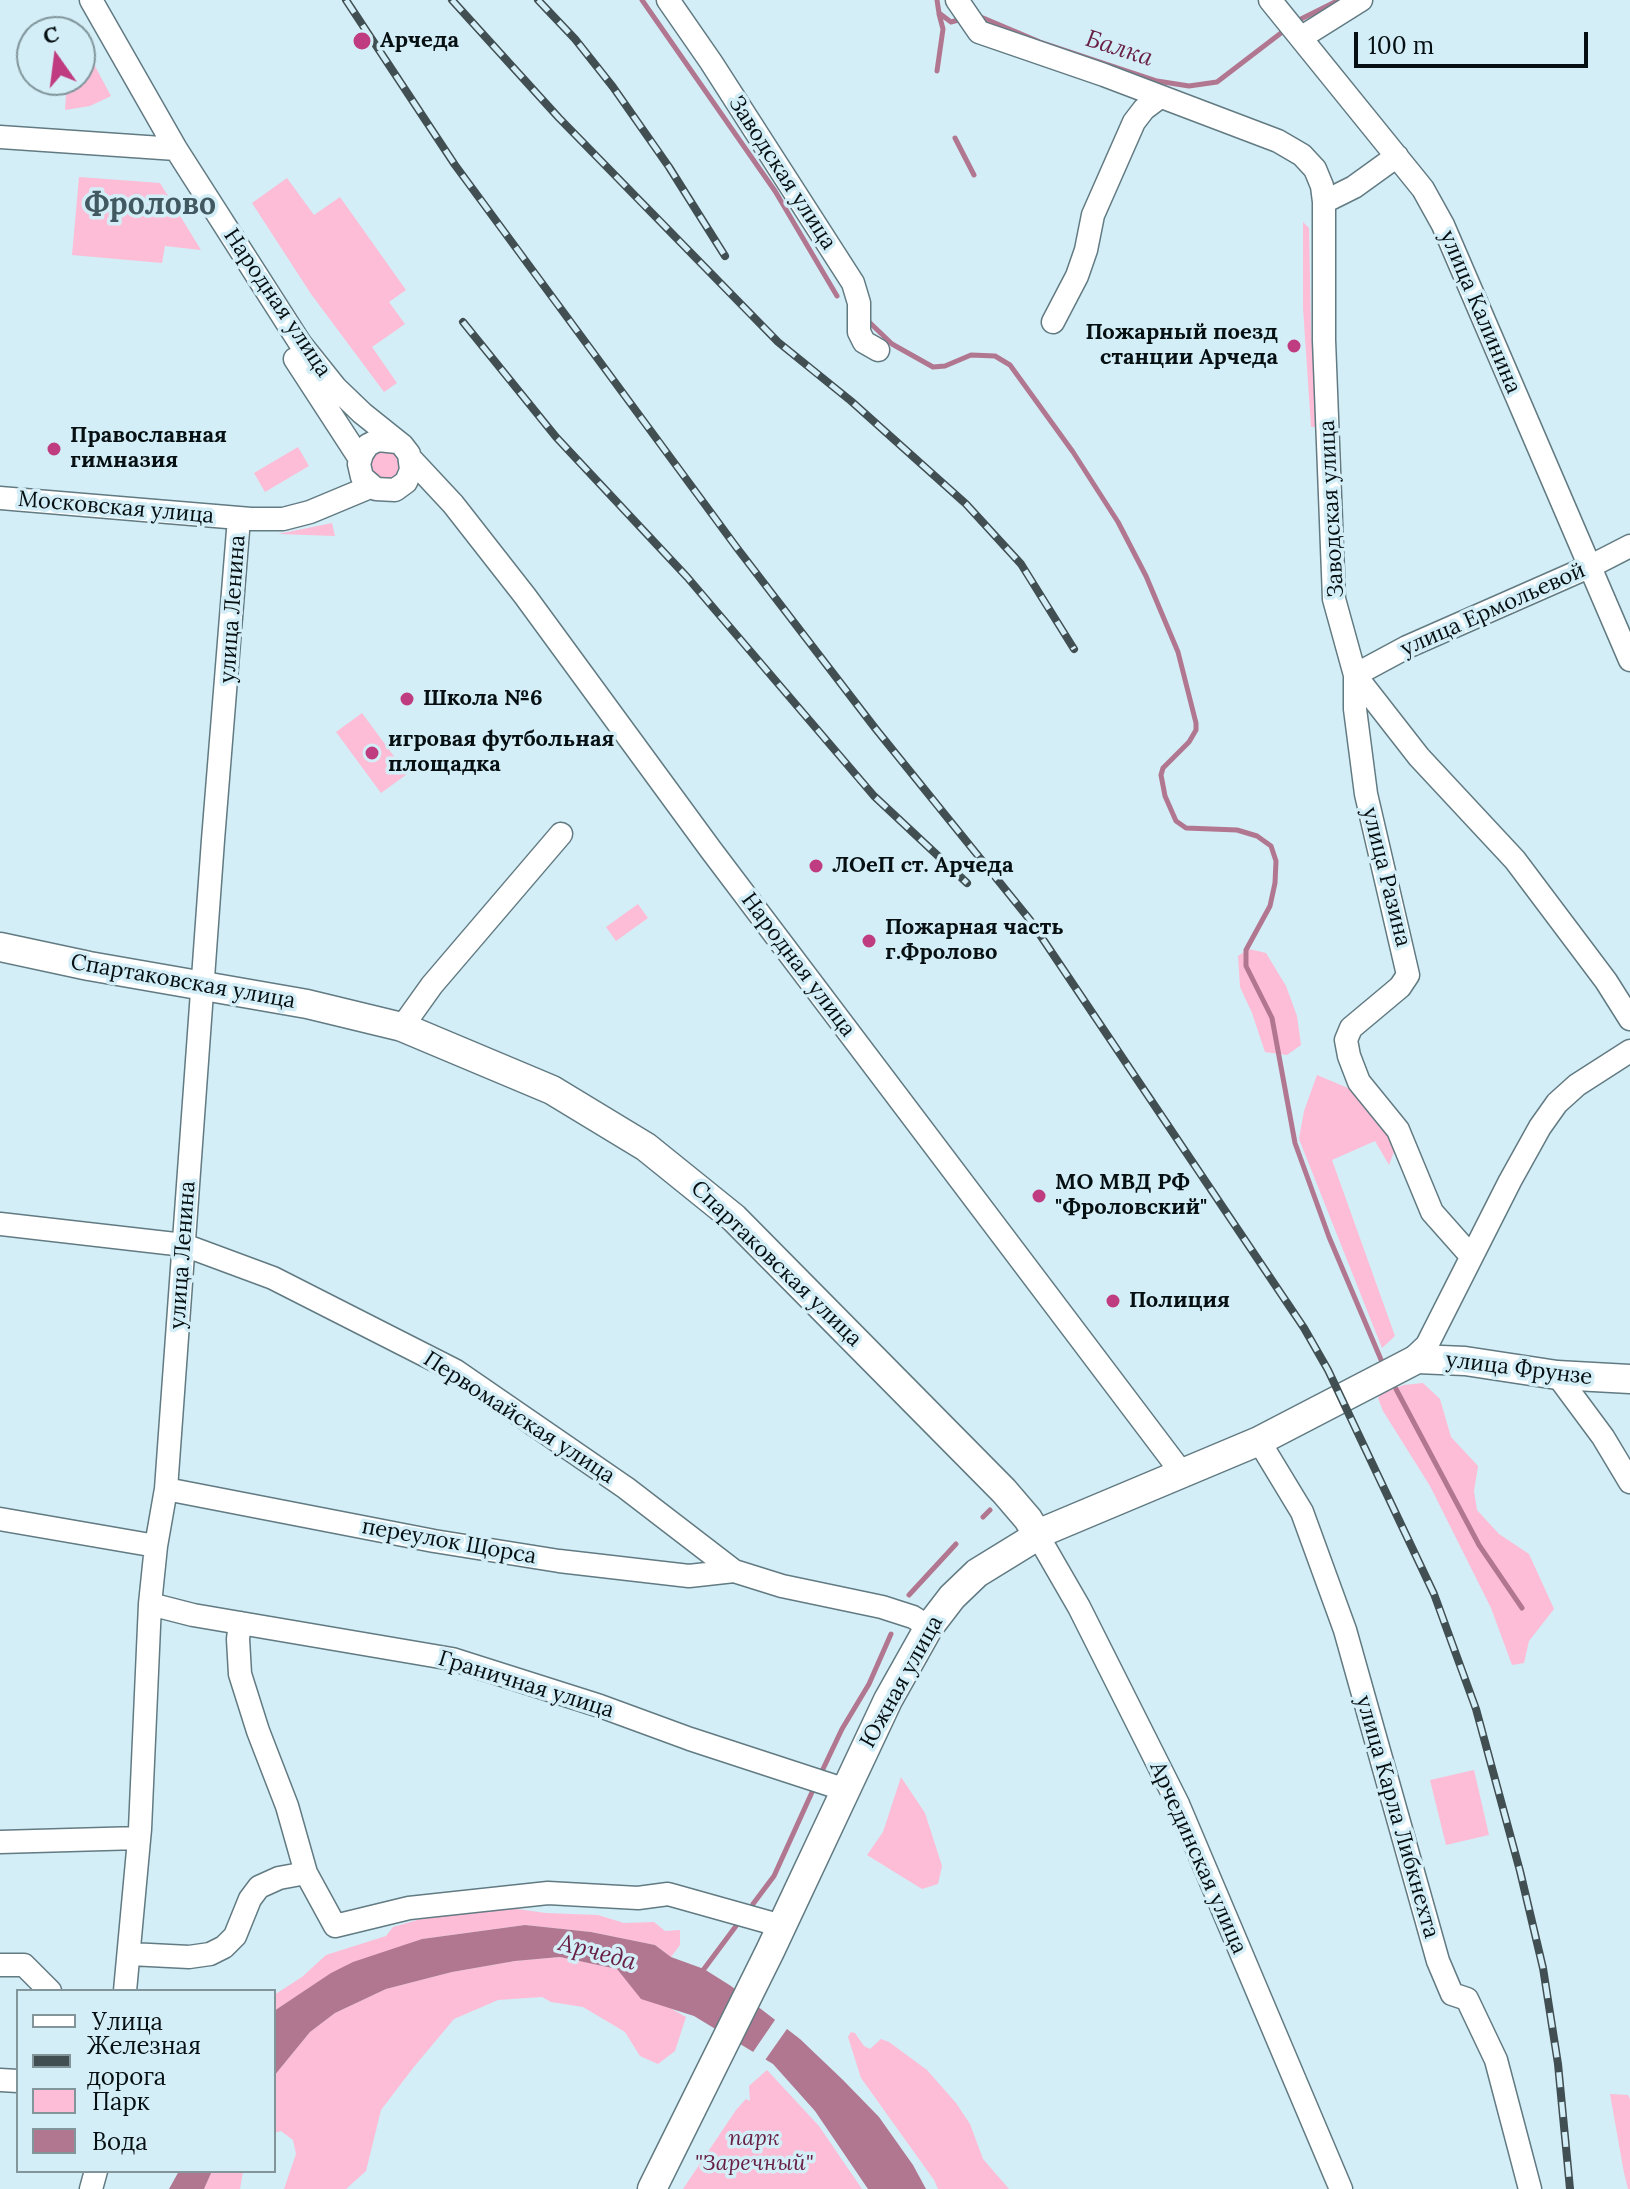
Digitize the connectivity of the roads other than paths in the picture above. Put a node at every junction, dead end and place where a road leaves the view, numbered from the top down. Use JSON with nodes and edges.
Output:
{"nodes":[{"id":1,"x":91,"y":0,"type":"edge"},
{"id":2,"x":668,"y":0,"type":"edge"},
{"id":3,"x":957,"y":0,"type":"edge"},
{"id":4,"x":1270,"y":0,"type":"edge"},
{"id":5,"x":1361,"y":0,"type":"edge"},
{"id":6,"x":1302,"y":37,"type":"junction"},
{"id":7,"x":1160,"y":97,"type":"junction"},
{"id":8,"x":0,"y":137,"type":"edge"},
{"id":9,"x":176,"y":149,"type":"junction"},
{"id":10,"x":1397,"y":156,"type":"junction"},
{"id":11,"x":1324,"y":202,"type":"junction"},
{"id":12,"x":1053,"y":322,"type":"dead end"},
{"id":13,"x":878,"y":350,"type":"dead end"},
{"id":14,"x":404,"y":450,"type":"junction"},
{"id":15,"x":360,"y":459,"type":"junction"},
{"id":16,"x":370,"y":487,"type":"junction"},
{"id":17,"x":395,"y":490,"type":"junction"},
{"id":18,"x":0,"y":498,"type":"edge"},
{"id":19,"x":453,"y":504,"type":"junction"},
{"id":20,"x":239,"y":518,"type":"junction"},
{"id":21,"x":1630,"y":546,"type":"edge"},
{"id":22,"x":1591,"y":566,"type":"junction"},
{"id":23,"x":1630,"y":660,"type":"edge"},
{"id":24,"x":1355,"y":675,"type":"junction"},
{"id":25,"x":561,"y":834,"type":"dead end"},
{"id":26,"x":0,"y":947,"type":"edge"},
{"id":27,"x":203,"y":985,"type":"junction"},
{"id":28,"x":1630,"y":1019,"type":"edge"},
{"id":29,"x":402,"y":1027,"type":"junction"},
{"id":30,"x":1630,"y":1051,"type":"edge"},
{"id":31,"x":0,"y":1224,"type":"edge"},
{"id":32,"x":184,"y":1245,"type":"junction"},
{"id":33,"x":1471,"y":1256,"type":"junction"},
{"id":34,"x":1408,"y":1363,"type":"junction"},
{"id":35,"x":1557,"y":1375,"type":"junction"},
{"id":36,"x":1630,"y":1379,"type":"edge"},
{"id":37,"x":1259,"y":1441,"type":"junction"},
{"id":38,"x":1182,"y":1473,"type":"junction"},
{"id":39,"x":1630,"y":1482,"type":"edge"},
{"id":40,"x":166,"y":1489,"type":"junction"},
{"id":41,"x":0,"y":1519,"type":"edge"},
{"id":42,"x":1038,"y":1536,"type":"junction"},
{"id":43,"x":156,"y":1546,"type":"junction"},
{"id":44,"x":734,"y":1571,"type":"junction"},
{"id":45,"x":150,"y":1604,"type":"junction"},
{"id":46,"x":240,"y":1623,"type":"junction"},
{"id":47,"x":929,"y":1627,"type":"junction"},
{"id":48,"x":846,"y":1790,"type":"junction"},
{"id":49,"x":139,"y":1838,"type":"junction"},
{"id":50,"x":0,"y":1842,"type":"edge"},
{"id":51,"x":306,"y":1873,"type":"junction"},
{"id":52,"x":776,"y":1938,"type":"junction"},
{"id":53,"x":130,"y":1954,"type":"junction"},
{"id":54,"x":0,"y":1965,"type":"edge"},
{"id":55,"x":48,"y":1989,"type":"edge"},
{"id":56,"x":125,"y":1989,"type":"edge"},
{"id":57,"x":1335,"y":2187,"type":"edge"},
{"id":58,"x":652,"y":2189,"type":"edge"},
{"id":59,"x":1530,"y":2189,"type":"edge"}],
"edges":[{"from":1,"to":9,"type":"street","name":"Народная улица"},
{"from":2,"to":13,"type":"street","name":"Заводская улица"},
{"from":3,"to":7,"type":"street","name":"Заводская улица"},
{"from":4,"to":6,"type":"street","name":"улица Калинина"},
{"from":5,"to":6,"type":"street"},
{"from":6,"to":10,"type":"street","name":"улица Калинина"},
{"from":7,"to":11,"type":"street","name":"Заводская улица"},
{"from":7,"to":12,"type":"street"},
{"from":8,"to":9,"type":"street"},
{"from":9,"to":14,"type":"street","name":"Народная улица"},
{"from":9,"to":15,"type":"street","name":"Народная улица"},
{"from":10,"to":11,"type":"street"},
{"from":10,"to":22,"type":"street","name":"улица Калинина"},
{"from":11,"to":24,"type":"street","name":"Заводская улица"},
{"from":14,"to":15,"type":"street"},
{"from":14,"to":17,"type":"street"},
{"from":14,"to":19,"type":"street","name":"Народная улица"},
{"from":15,"to":16,"type":"street"},
{"from":16,"to":17,"type":"street"},
{"from":16,"to":20,"type":"street","name":"Московская улица"},
{"from":17,"to":19,"type":"street"},
{"from":18,"to":20,"type":"street","name":"Московская улица"},
{"from":19,"to":38,"type":"street","name":"Народная улица"},
{"from":20,"to":27,"type":"street","name":"улица Ленина"},
{"from":21,"to":22,"type":"street","name":"улица Ермольевой"},
{"from":22,"to":23,"type":"street","name":"улица Калинина"},
{"from":22,"to":24,"type":"street","name":"улица Ермольевой"},
{"from":24,"to":28,"type":"street","name":"Заводская улица"},
{"from":24,"to":33,"type":"street","name":"улица Разина"},
{"from":25,"to":29,"type":"street"},
{"from":26,"to":27,"type":"main road","name":"Спартаковская улица"},
{"from":27,"to":29,"type":"main road","name":"Спартаковская улица"},
{"from":27,"to":32,"type":"street","name":"улица Ленина"},
{"from":29,"to":42,"type":"main road","name":"Спартаковская улица"},
{"from":30,"to":33,"type":"street"},
{"from":31,"to":32,"type":"street","name":"Первомайская улица"},
{"from":32,"to":40,"type":"street","name":"улица Ленина"},
{"from":32,"to":44,"type":"street","name":"Первомайская улица"},
{"from":33,"to":34,"type":"street"},
{"from":34,"to":35,"type":"main road","name":"улица Фрунзе"},
{"from":34,"to":37,"type":"main road","name":"Южная улица"},
{"from":35,"to":36,"type":"main road","name":"улица Фрунзе"},
{"from":35,"to":39,"type":"street"},
{"from":37,"to":38,"type":"main road","name":"Южная улица"},
{"from":37,"to":59,"type":"street","name":"улица Карла Либкнехта"},
{"from":38,"to":42,"type":"main road","name":"Южная улица"},
{"from":40,"to":43,"type":"street","name":"улица Ленина"},
{"from":40,"to":44,"type":"street","name":"переулок Щорса"},
{"from":41,"to":43,"type":"street"},
{"from":42,"to":47,"type":"main road","name":"Южная улица"},
{"from":42,"to":57,"type":"street","name":"Арчединская улица"},
{"from":43,"to":45,"type":"street","name":"улица Ленина"},
{"from":44,"to":47,"type":"street","name":"Первомайская улица"},
{"from":45,"to":46,"type":"street","name":"Граничная улица"},
{"from":45,"to":49,"type":"street","name":"улица Ленина"},
{"from":46,"to":48,"type":"street","name":"Граничная улица"},
{"from":46,"to":51,"type":"street"},
{"from":47,"to":48,"type":"main road","name":"Южная улица"},
{"from":48,"to":52,"type":"main road","name":"Южная улица"},
{"from":49,"to":50,"type":"street"},
{"from":49,"to":53,"type":"street","name":"улица Ленина"},
{"from":51,"to":52,"type":"street"},
{"from":51,"to":53,"type":"street"},
{"from":52,"to":58,"type":"main road","name":"Южная улица"},
{"from":53,"to":56,"type":"street","name":"улица Ленина"},
{"from":54,"to":55,"type":"street"}]}
